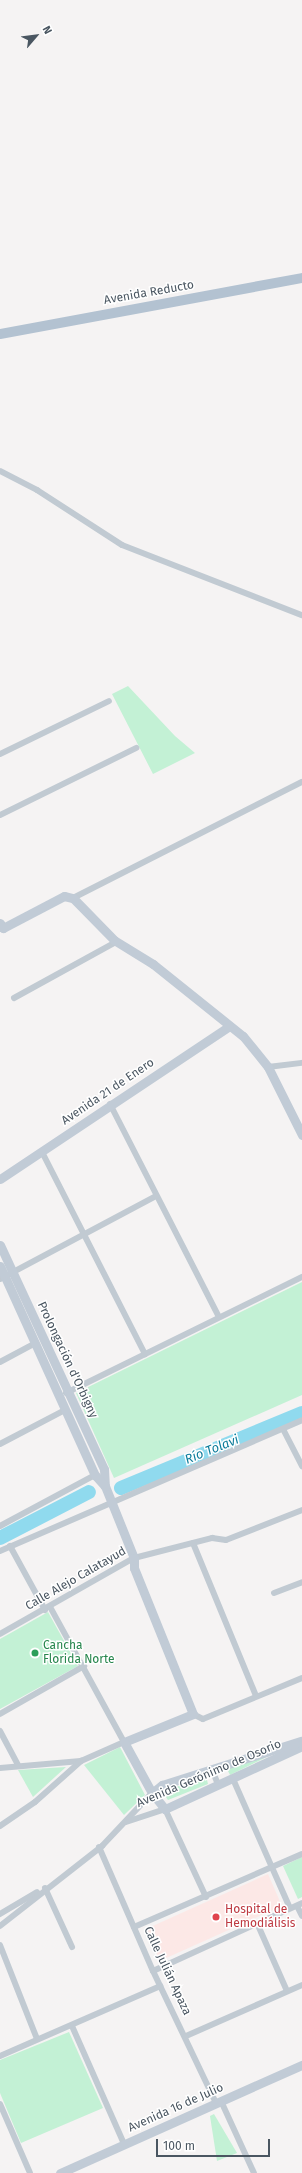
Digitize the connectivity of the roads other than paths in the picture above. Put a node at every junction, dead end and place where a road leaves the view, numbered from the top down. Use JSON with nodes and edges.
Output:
{"nodes":[{"id":1,"x":302,"y":278,"type":"edge"},
{"id":2,"x":0,"y":334,"type":"edge"},
{"id":3,"x":0,"y":471,"type":"edge"},
{"id":4,"x":302,"y":615,"type":"edge"},
{"id":5,"x":109,"y":701,"type":"dead end"},
{"id":6,"x":136,"y":748,"type":"dead end"},
{"id":7,"x":0,"y":754,"type":"edge"},
{"id":8,"x":302,"y":782,"type":"edge"},
{"id":9,"x":0,"y":815,"type":"edge"},
{"id":10,"x":73,"y":898,"type":"junction"},
{"id":11,"x":1,"y":926,"type":"edge"},
{"id":12,"x":116,"y":942,"type":"junction"},
{"id":13,"x":14,"y":998,"type":"dead end"},
{"id":14,"x":229,"y":1026,"type":"junction"},
{"id":15,"x":302,"y":1063,"type":"edge"},
{"id":16,"x":268,"y":1067,"type":"junction"},
{"id":17,"x":110,"y":1104,"type":"junction"},
{"id":18,"x":302,"y":1136,"type":"edge"},
{"id":19,"x":42,"y":1152,"type":"junction"},
{"id":20,"x":0,"y":1179,"type":"edge"},
{"id":21,"x":156,"y":1196,"type":"junction"},
{"id":22,"x":85,"y":1234,"type":"junction"},
{"id":23,"x":0,"y":1245,"type":"edge"},
{"id":24,"x":0,"y":1266,"type":"edge"},
{"id":25,"x":6,"y":1276,"type":"edge"},
{"id":26,"x":302,"y":1277,"type":"edge"},
{"id":27,"x":219,"y":1317,"type":"junction"},
{"id":28,"x":35,"y":1343,"type":"junction"},
{"id":29,"x":146,"y":1354,"type":"junction"},
{"id":30,"x":0,"y":1362,"type":"edge"},
{"id":31,"x":68,"y":1392,"type":"junction"},
{"id":32,"x":60,"y":1396,"type":"junction"},
{"id":33,"x":65,"y":1410,"type":"junction"},
{"id":34,"x":302,"y":1420,"type":"edge"},
{"id":35,"x":283,"y":1429,"type":"junction"},
{"id":36,"x":0,"y":1444,"type":"edge"},
{"id":37,"x":302,"y":1466,"type":"edge"},
{"id":38,"x":95,"y":1475,"type":"junction"},
{"id":39,"x":105,"y":1486,"type":"junction"},
{"id":40,"x":112,"y":1502,"type":"junction"},
{"id":41,"x":302,"y":1510,"type":"edge"},
{"id":42,"x":0,"y":1526,"type":"edge"},
{"id":43,"x":193,"y":1542,"type":"junction"},
{"id":44,"x":10,"y":1546,"type":"junction"},
{"id":45,"x":0,"y":1551,"type":"edge"},
{"id":46,"x":134,"y":1558,"type":"junction"},
{"id":47,"x":302,"y":1582,"type":"edge"},
{"id":48,"x":274,"y":1593,"type":"dead end"},
{"id":49,"x":48,"y":1609,"type":"junction"},
{"id":50,"x":0,"y":1634,"type":"edge"},
{"id":51,"x":84,"y":1666,"type":"junction"},
{"id":52,"x":302,"y":1678,"type":"edge"},
{"id":53,"x":256,"y":1696,"type":"junction"},
{"id":54,"x":0,"y":1714,"type":"edge"},
{"id":55,"x":193,"y":1714,"type":"junction"},
{"id":56,"x":0,"y":1731,"type":"edge"},
{"id":57,"x":124,"y":1742,"type":"junction"},
{"id":58,"x":301,"y":1745,"type":"edge"},
{"id":59,"x":81,"y":1761,"type":"junction"},
{"id":60,"x":18,"y":1765,"type":"junction"},
{"id":61,"x":0,"y":1768,"type":"edge"},
{"id":62,"x":212,"y":1769,"type":"junction"},
{"id":63,"x":233,"y":1779,"type":"junction"},
{"id":64,"x":218,"y":1785,"type":"junction"},
{"id":65,"x":152,"y":1792,"type":"junction"},
{"id":66,"x":165,"y":1808,"type":"junction"},
{"id":67,"x":124,"y":1822,"type":"junction"},
{"id":68,"x":0,"y":1826,"type":"edge"},
{"id":69,"x":99,"y":1847,"type":"junction"},
{"id":70,"x":302,"y":1854,"type":"edge"},
{"id":71,"x":272,"y":1867,"type":"junction"},
{"id":72,"x":45,"y":1888,"type":"junction"},
{"id":73,"x":206,"y":1896,"type":"junction"},
{"id":74,"x":300,"y":1904,"type":"edge"},
{"id":75,"x":290,"y":1908,"type":"junction"},
{"id":76,"x":0,"y":1914,"type":"edge"},
{"id":77,"x":302,"y":1916,"type":"edge"},
{"id":78,"x":257,"y":1923,"type":"junction"},
{"id":79,"x":0,"y":1926,"type":"edge"},
{"id":80,"x":134,"y":1927,"type":"junction"},
{"id":81,"x":0,"y":1946,"type":"edge"},
{"id":82,"x":72,"y":1946,"type":"dead end"},
{"id":83,"x":153,"y":1971,"type":"junction"},
{"id":84,"x":302,"y":1984,"type":"edge"},
{"id":85,"x":160,"y":1986,"type":"junction"},
{"id":86,"x":287,"y":1991,"type":"junction"},
{"id":87,"x":72,"y":2026,"type":"junction"},
{"id":88,"x":186,"y":2036,"type":"junction"},
{"id":89,"x":37,"y":2039,"type":"junction"},
{"id":90,"x":0,"y":2056,"type":"edge"},
{"id":91,"x":301,"y":2068,"type":"edge"},
{"id":92,"x":218,"y":2102,"type":"junction"},
{"id":93,"x":0,"y":2104,"type":"edge"},
{"id":94,"x":124,"y":2144,"type":"junction"},
{"id":95,"x":30,"y":2173,"type":"edge"},
{"id":96,"x":60,"y":2173,"type":"edge"},
{"id":97,"x":254,"y":2173,"type":"edge"}],
"edges":[{"from":1,"to":2,"type":"main road","name":"Avenida Reducto"},
{"from":3,"to":4,"type":"street"},
{"from":5,"to":7,"type":"street"},
{"from":6,"to":9,"type":"street"},
{"from":8,"to":10,"type":"street"},
{"from":10,"to":11,"type":"street"},
{"from":10,"to":12,"type":"street"},
{"from":12,"to":13,"type":"street"},
{"from":12,"to":14,"type":"street"},
{"from":14,"to":16,"type":"street"},
{"from":14,"to":17,"type":"street","name":"Avenida 21 de Enero"},
{"from":15,"to":16,"type":"street"},
{"from":16,"to":18,"type":"street"},
{"from":17,"to":19,"type":"street","name":"Avenida 21 de Enero"},
{"from":17,"to":21,"type":"street"},
{"from":19,"to":20,"type":"street","name":"Avenida 21 de Enero"},
{"from":19,"to":22,"type":"street"},
{"from":21,"to":22,"type":"street"},
{"from":21,"to":27,"type":"street"},
{"from":22,"to":25,"type":"street"},
{"from":22,"to":29,"type":"street"},
{"from":23,"to":25,"type":"street","name":"Prolongación d'Orbigny"},
{"from":24,"to":25,"type":"street","name":"Prolongación d'Orbigny"},
{"from":25,"to":28,"type":"street","name":"Prolongación d'Orbigny"},
{"from":25,"to":31,"type":"street","name":"Prolongación d'Orbigny"},
{"from":26,"to":27,"type":"street"},
{"from":27,"to":29,"type":"street"},
{"from":28,"to":30,"type":"street"},
{"from":28,"to":32,"type":"street","name":"Prolongación d'Orbigny"},
{"from":29,"to":31,"type":"street"},
{"from":31,"to":32,"type":"street"},
{"from":31,"to":39,"type":"street","name":"Prolongación d'Orbigny"},
{"from":32,"to":33,"type":"street","name":"Prolongación d'Orbigny"},
{"from":33,"to":36,"type":"street"},
{"from":33,"to":38,"type":"street","name":"Prolongación d'Orbigny"},
{"from":34,"to":35,"type":"street"},
{"from":35,"to":37,"type":"street"},
{"from":35,"to":40,"type":"street"},
{"from":38,"to":39,"type":"street","name":"Prolongación d'Orbigny"},
{"from":38,"to":42,"type":"street"},
{"from":39,"to":40,"type":"street","name":"Prolongación d'Orbigny"},
{"from":40,"to":44,"type":"street"},
{"from":40,"to":46,"type":"street","name":"Prolongación d'Orbigny"},
{"from":41,"to":43,"type":"street","name":"Calle Alejo Calatayud"},
{"from":43,"to":46,"type":"street","name":"Calle Alejo Calatayud"},
{"from":43,"to":53,"type":"street"},
{"from":44,"to":45,"type":"street"},
{"from":44,"to":49,"type":"street"},
{"from":46,"to":49,"type":"street","name":"Calle Alejo Calatayud"},
{"from":46,"to":55,"type":"street","name":"Prolongación d'Orbigny"},
{"from":47,"to":48,"type":"street"},
{"from":49,"to":50,"type":"street","name":"Calle Alejo Calatayud"},
{"from":49,"to":51,"type":"street"},
{"from":51,"to":54,"type":"street"},
{"from":51,"to":57,"type":"street"},
{"from":52,"to":53,"type":"street"},
{"from":53,"to":55,"type":"street"},
{"from":55,"to":57,"type":"street"},
{"from":56,"to":60,"type":"street"},
{"from":57,"to":59,"type":"street"},
{"from":57,"to":65,"type":"street"},
{"from":58,"to":62,"type":"street","name":"Avenida Gerónimo de Osorio"},
{"from":58,"to":63,"type":"street","name":"Avenida Gerónimo de Osorio"},
{"from":59,"to":60,"type":"street"},
{"from":59,"to":68,"type":"street"},
{"from":60,"to":61,"type":"street"},
{"from":62,"to":64,"type":"street"},
{"from":62,"to":65,"type":"street","name":"Avenida Gerónimo de Osorio"},
{"from":63,"to":64,"type":"street","name":"Avenida Gerónimo de Osorio"},
{"from":63,"to":71,"type":"street"},
{"from":64,"to":66,"type":"street","name":"Avenida Gerónimo de Osorio"},
{"from":65,"to":66,"type":"street"},
{"from":65,"to":67,"type":"street","name":"Avenida Gerónimo de Osorio"},
{"from":66,"to":67,"type":"street","name":"Avenida Gerónimo de Osorio"},
{"from":66,"to":73,"type":"street"},
{"from":67,"to":69,"type":"street","name":"Avenida Gerónimo de Osorio"},
{"from":69,"to":72,"type":"street","name":"Avenida Gerónimo de Osorio"},
{"from":69,"to":80,"type":"street","name":"Calle Julián Apaza"},
{"from":70,"to":71,"type":"street"},
{"from":71,"to":73,"type":"street"},
{"from":71,"to":75,"type":"street"},
{"from":72,"to":76,"type":"street","name":"Avenida Gerónimo de Osorio"},
{"from":72,"to":79,"type":"street","name":"Avenida Gerónimo de Osorio"},
{"from":72,"to":82,"type":"street"},
{"from":73,"to":80,"type":"street"},
{"from":74,"to":75,"type":"street"},
{"from":74,"to":77,"type":"street"},
{"from":75,"to":78,"type":"street"},
{"from":78,"to":83,"type":"street"},
{"from":78,"to":86,"type":"street"},
{"from":80,"to":83,"type":"street","name":"Calle Julián Apaza"},
{"from":81,"to":89,"type":"street"},
{"from":83,"to":85,"type":"street","name":"Calle Julián Apaza"},
{"from":84,"to":86,"type":"street"},
{"from":85,"to":87,"type":"street"},
{"from":85,"to":88,"type":"street","name":"Calle Julián Apaza"},
{"from":86,"to":88,"type":"street"},
{"from":87,"to":89,"type":"street"},
{"from":87,"to":94,"type":"street"},
{"from":88,"to":92,"type":"street","name":"Calle Julián Apaza"},
{"from":89,"to":90,"type":"street"},
{"from":91,"to":92,"type":"street","name":"Avenida 16 de Julio"},
{"from":92,"to":94,"type":"street","name":"Avenida 16 de Julio"},
{"from":92,"to":97,"type":"street","name":"Calle Julián Apaza"},
{"from":93,"to":95,"type":"street"},
{"from":94,"to":96,"type":"street","name":"Avenida 16 de Julio"}]}
